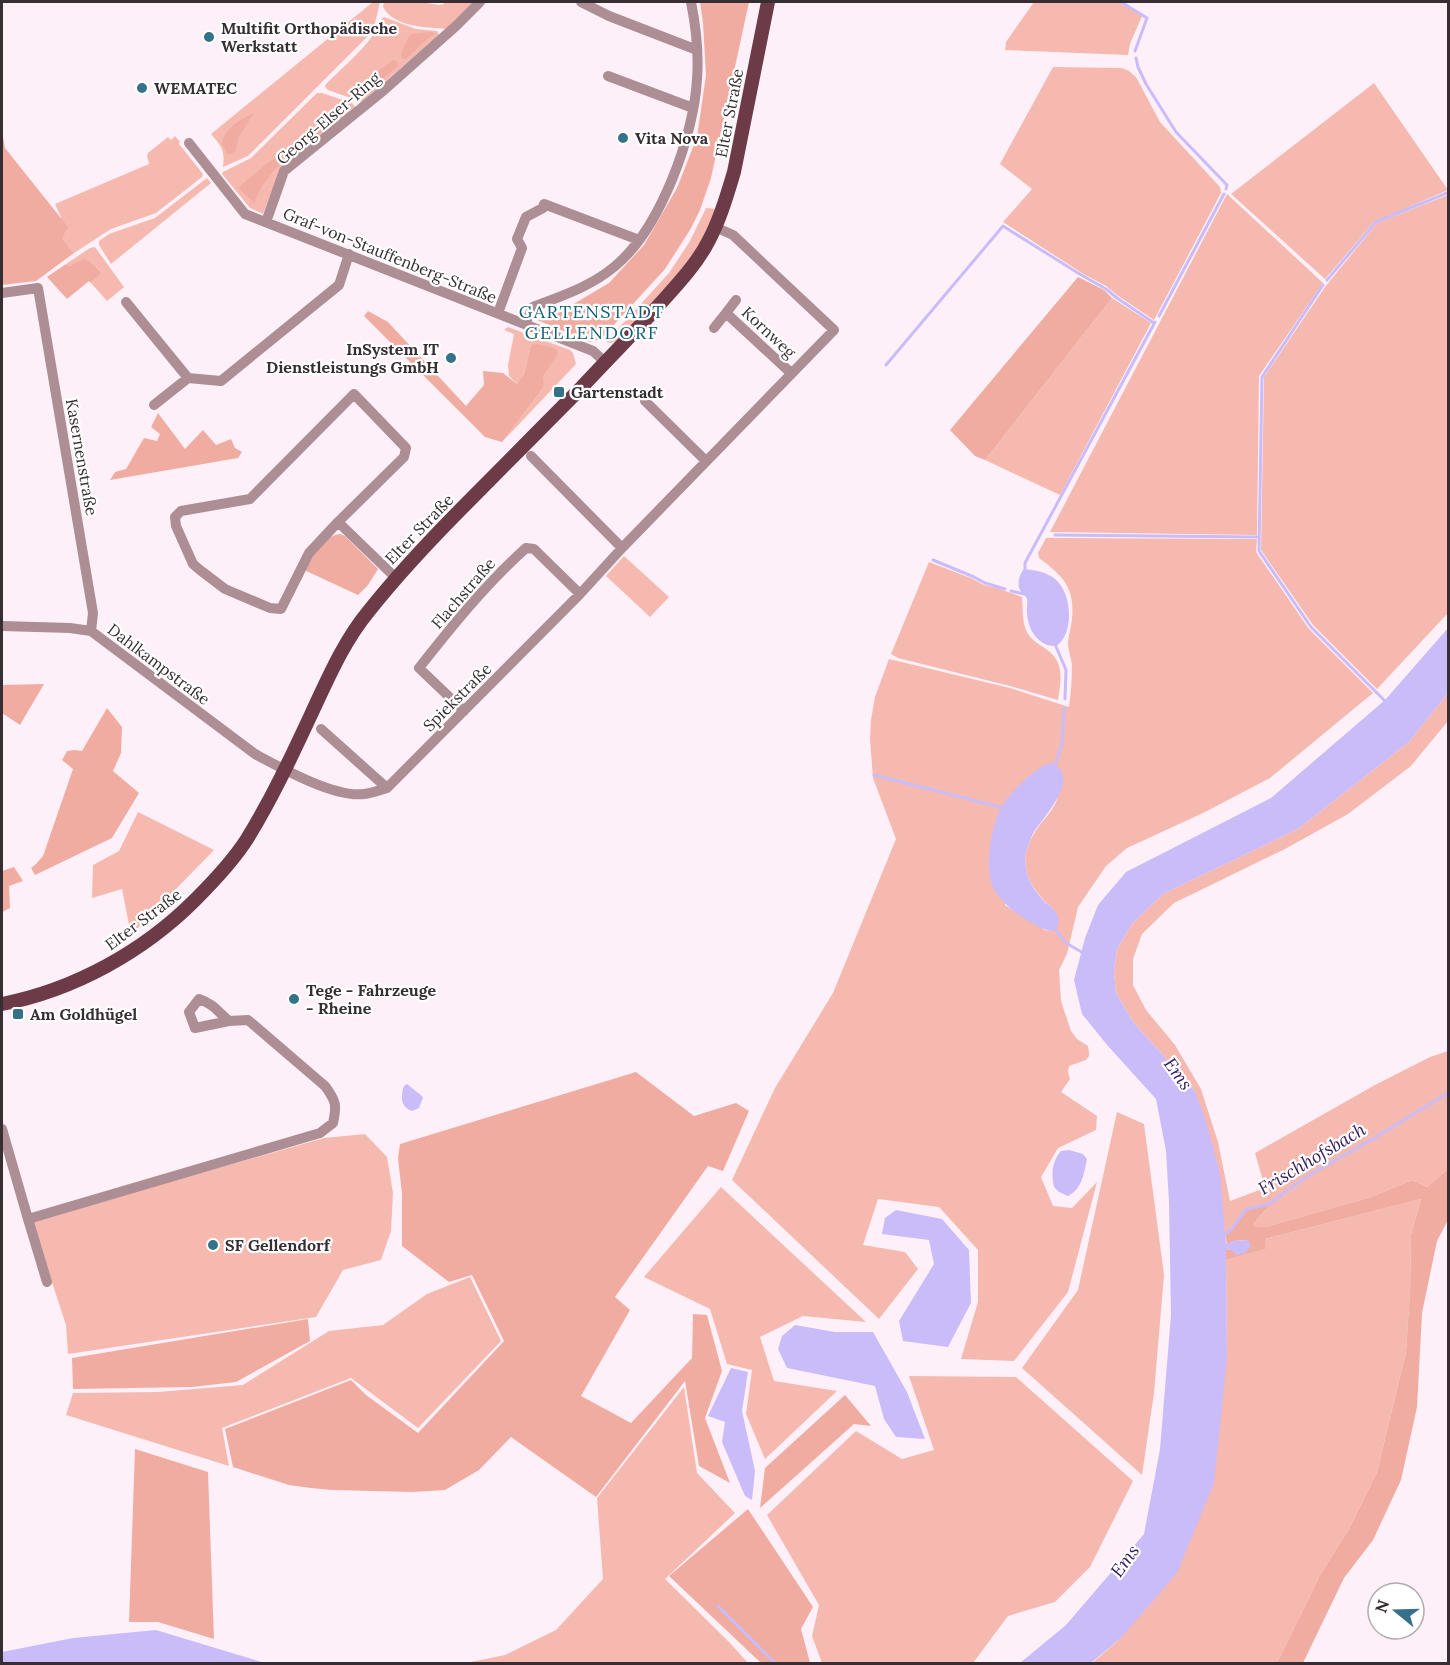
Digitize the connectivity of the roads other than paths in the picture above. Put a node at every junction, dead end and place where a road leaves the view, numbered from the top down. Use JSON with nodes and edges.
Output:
{"nodes":[{"id":1,"x":480,"y":2,"type":"edge"},
{"id":2,"x":581,"y":2,"type":"edge"},
{"id":3,"x":691,"y":2,"type":"edge"},
{"id":4,"x":768,"y":2,"type":"edge"},
{"id":5,"x":698,"y":50,"type":"junction"},
{"id":6,"x":608,"y":76,"type":"dead end"},
{"id":7,"x":693,"y":108,"type":"junction"},
{"id":8,"x":189,"y":143,"type":"dead end"},
{"id":9,"x":266,"y":222,"type":"junction"},
{"id":10,"x":716,"y":227,"type":"junction"},
{"id":11,"x":639,"y":240,"type":"junction"},
{"id":12,"x":349,"y":254,"type":"junction"},
{"id":13,"x":2,"y":292,"type":"edge"},
{"id":14,"x":736,"y":300,"type":"dead end"},
{"id":15,"x":126,"y":302,"type":"dead end"},
{"id":16,"x":498,"y":313,"type":"junction"},
{"id":17,"x":726,"y":313,"type":"junction"},
{"id":18,"x":525,"y":324,"type":"junction"},
{"id":19,"x":714,"y":328,"type":"dead end"},
{"id":20,"x":605,"y":362,"type":"junction"},
{"id":21,"x":791,"y":374,"type":"junction"},
{"id":22,"x":188,"y":378,"type":"junction"},
{"id":23,"x":645,"y":400,"type":"dead end"},
{"id":24,"x":154,"y":405,"type":"dead end"},
{"id":25,"x":531,"y":456,"type":"dead end"},
{"id":26,"x":706,"y":461,"type":"junction"},
{"id":27,"x":338,"y":522,"type":"junction"},
{"id":28,"x":622,"y":548,"type":"junction"},
{"id":29,"x":396,"y":578,"type":"junction"},
{"id":30,"x":580,"y":594,"type":"junction"},
{"id":31,"x":2,"y":626,"type":"edge"},
{"id":32,"x":91,"y":631,"type":"junction"},
{"id":33,"x":464,"y":711,"type":"junction"},
{"id":34,"x":321,"y":729,"type":"dead end"},
{"id":35,"x":285,"y":769,"type":"junction"},
{"id":36,"x":387,"y":788,"type":"junction"},
{"id":37,"x":2,"y":1004,"type":"edge"},
{"id":38,"x":229,"y":1021,"type":"dead end"},
{"id":39,"x":2,"y":1129,"type":"edge"},
{"id":40,"x":28,"y":1219,"type":"junction"},
{"id":41,"x":47,"y":1282,"type":"dead end"}],
"edges":[{"from":1,"to":9,"type":"street","name":"Georg-Elser-Ring"},
{"from":2,"to":5,"type":"street"},
{"from":3,"to":5,"type":"street"},
{"from":4,"to":10,"type":"main road","name":"Elter Straße"},
{"from":5,"to":7,"type":"street"},
{"from":6,"to":7,"type":"street"},
{"from":7,"to":11,"type":"street"},
{"from":8,"to":9,"type":"street","name":"Graf-von-Stauffenberg-Straße"},
{"from":9,"to":12,"type":"street","name":"Graf-von-Stauffenberg-Straße"},
{"from":10,"to":20,"type":"main road","name":"Elter Straße"},
{"from":10,"to":21,"type":"street","name":"Spiekstraße"},
{"from":11,"to":16,"type":"street"},
{"from":11,"to":18,"type":"street"},
{"from":12,"to":16,"type":"street","name":"Graf-von-Stauffenberg-Straße"},
{"from":12,"to":22,"type":"street"},
{"from":13,"to":32,"type":"street","name":"Kasernenstraße"},
{"from":14,"to":17,"type":"street","name":"Kornweg"},
{"from":15,"to":22,"type":"street"},
{"from":16,"to":18,"type":"street","name":"Graf-von-Stauffenberg-Straße"},
{"from":17,"to":19,"type":"street","name":"Kornweg"},
{"from":17,"to":21,"type":"street","name":"Kornweg"},
{"from":18,"to":20,"type":"street","name":"Graf-von-Stauffenberg-Straße"},
{"from":20,"to":29,"type":"main road","name":"Elter Straße"},
{"from":21,"to":26,"type":"street","name":"Spiekstraße"},
{"from":22,"to":24,"type":"street"},
{"from":23,"to":26,"type":"street"},
{"from":25,"to":28,"type":"street"},
{"from":26,"to":28,"type":"street","name":"Spiekstraße"},
{"from":27,"to":27,"type":"street"},
{"from":27,"to":29,"type":"street"},
{"from":28,"to":30,"type":"street","name":"Spiekstraße"},
{"from":29,"to":35,"type":"main road","name":"Elter Straße"},
{"from":30,"to":33,"type":"street","name":"Spiekstraße"},
{"from":30,"to":33,"type":"street","name":"Flachstraße"},
{"from":31,"to":32,"type":"street","name":"Dahlkampstraße"},
{"from":32,"to":35,"type":"street","name":"Dahlkampstraße"},
{"from":33,"to":36,"type":"street","name":"Spiekstraße"},
{"from":34,"to":36,"type":"street"},
{"from":35,"to":36,"type":"street"},
{"from":35,"to":37,"type":"main road","name":"Elter Straße"},
{"from":38,"to":40,"type":"street"},
{"from":39,"to":40,"type":"street"},
{"from":40,"to":41,"type":"street"}]}
